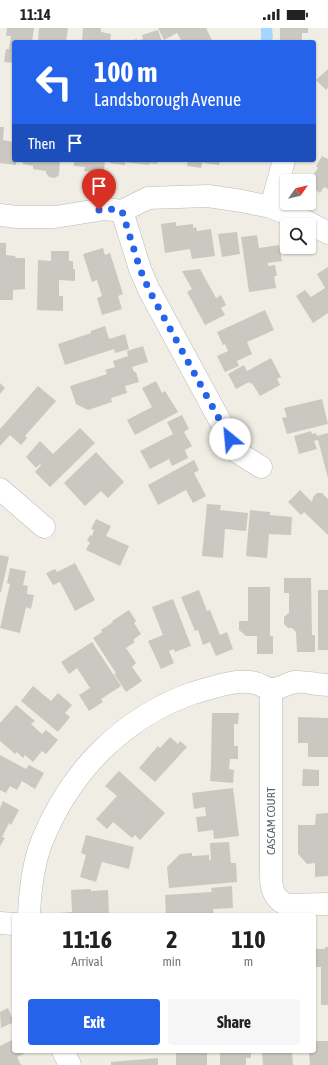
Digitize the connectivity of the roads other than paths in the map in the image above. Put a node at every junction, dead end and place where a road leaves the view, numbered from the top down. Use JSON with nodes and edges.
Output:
{"nodes":[{"id":1,"x":283,"y":162,"type":"edge"},
{"id":2,"x":271,"y":207,"type":"junction"},
{"id":3,"x":122,"y":211,"type":"junction"},
{"id":4,"x":0,"y":215,"type":"edge"},
{"id":5,"x":328,"y":233,"type":"edge"},
{"id":6,"x":261,"y":467,"type":"dead end"},
{"id":7,"x":0,"y":489,"type":"edge"},
{"id":8,"x":44,"y":527,"type":"dead end"},
{"id":9,"x":328,"y":685,"type":"edge"},
{"id":10,"x":271,"y":689,"type":"junction"},
{"id":11,"x":328,"y":904,"type":"edge"},
{"id":12,"x":29,"y":913,"type":"edge"},
{"id":13,"x":0,"y":923,"type":"edge"},
{"id":14,"x":12,"y":924,"type":"edge"},
{"id":15,"x":64,"y":1053,"type":"edge"},
{"id":16,"x":70,"y":1065,"type":"edge"}],
"edges":[{"from":1,"to":2,"type":"street"},
{"from":2,"to":3,"type":"street"},
{"from":2,"to":5,"type":"street"},
{"from":3,"to":4,"type":"street"},
{"from":3,"to":6,"type":"street"},
{"from":7,"to":8,"type":"street"},
{"from":9,"to":10,"type":"street"},
{"from":10,"to":11,"type":"street","name":"CASCAM COURT"},
{"from":10,"to":12,"type":"street"},
{"from":13,"to":14,"type":"street"},
{"from":15,"to":16,"type":"street"}]}
